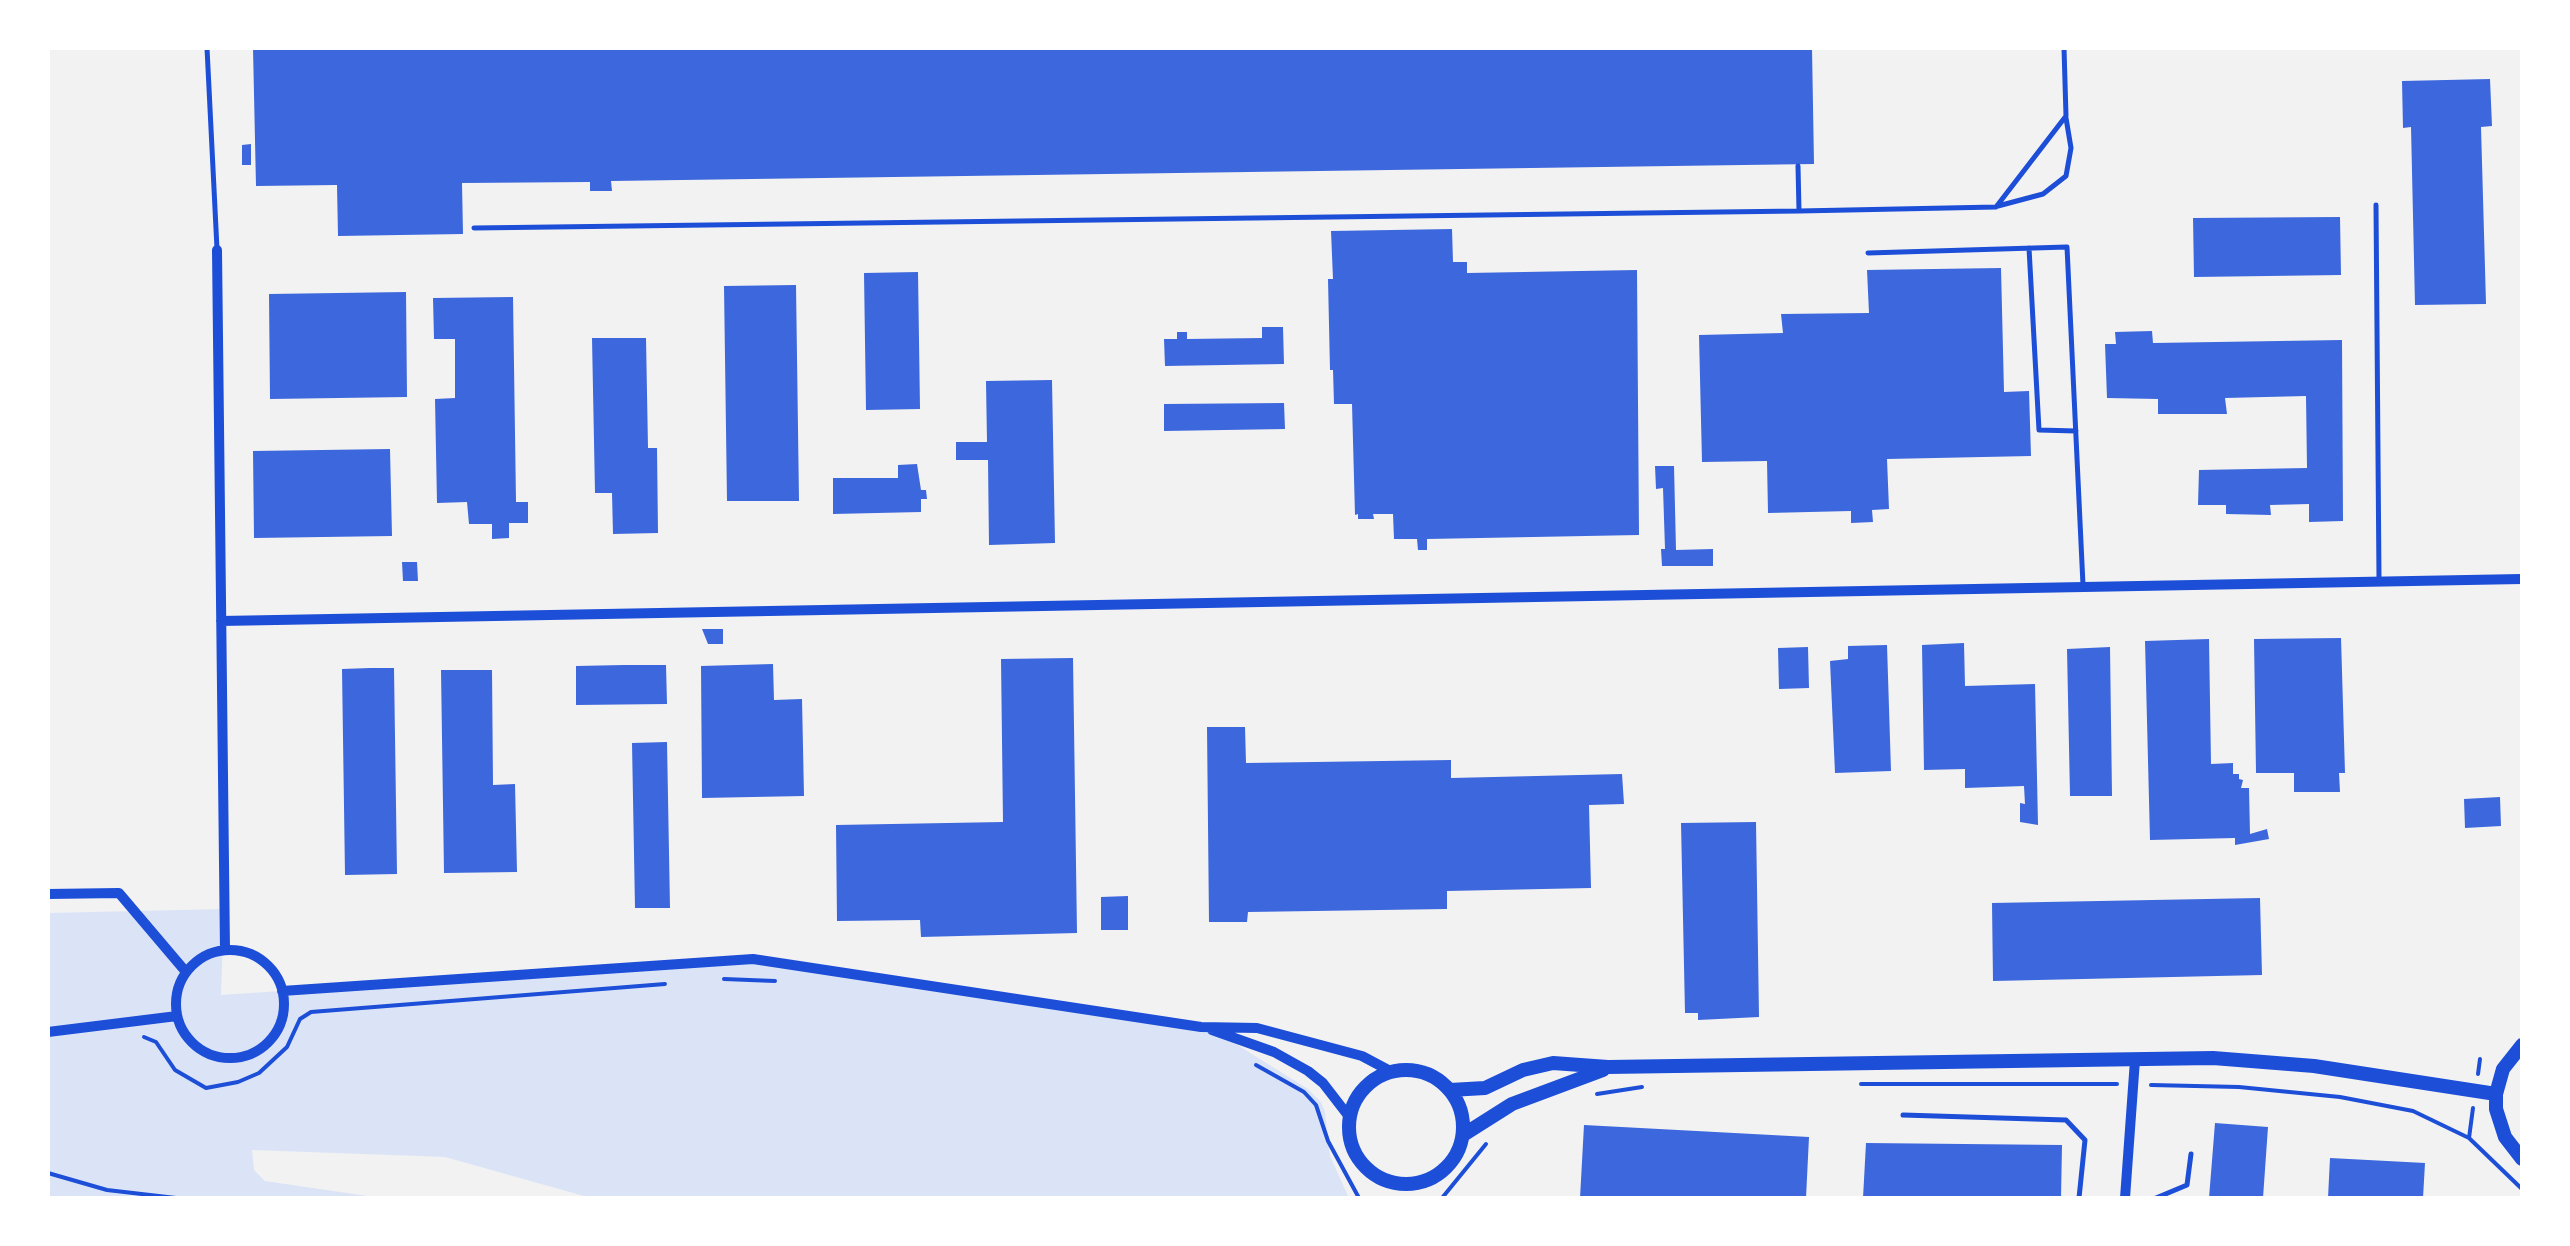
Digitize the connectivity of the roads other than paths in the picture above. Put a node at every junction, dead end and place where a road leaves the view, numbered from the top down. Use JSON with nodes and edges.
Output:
{"nodes":[{"id":1,"x":208,"y":48,"type":"edge"},
{"id":2,"x":2064,"y":48,"type":"edge"},
{"id":3,"x":2066,"y":116,"type":"junction"},
{"id":4,"x":1798,"y":166,"type":"dead end"},
{"id":5,"x":2376,"y":205,"type":"dead end"},
{"id":6,"x":1996,"y":207,"type":"junction"},
{"id":7,"x":1799,"y":212,"type":"junction"},
{"id":8,"x":474,"y":228,"type":"dead end"},
{"id":9,"x":2029,"y":248,"type":"junction"},
{"id":10,"x":217,"y":250,"type":"joint"},
{"id":11,"x":1868,"y":253,"type":"dead end"},
{"id":12,"x":2076,"y":430,"type":"junction"},
{"id":13,"x":2522,"y":580,"type":"edge"},
{"id":14,"x":2379,"y":582,"type":"junction"},
{"id":15,"x":2083,"y":585,"type":"junction"},
{"id":16,"x":221,"y":621,"type":"junction"},
{"id":17,"x":48,"y":894,"type":"edge"},
{"id":18,"x":225,"y":950,"type":"junction"},
{"id":19,"x":186,"y":972,"type":"junction"},
{"id":20,"x":282,"y":991,"type":"junction"},
{"id":21,"x":177,"y":1016,"type":"junction"},
{"id":22,"x":1202,"y":1027,"type":"junction"},
{"id":23,"x":48,"y":1032,"type":"edge"},
{"id":24,"x":2522,"y":1044,"type":"edge"},
{"id":25,"x":2135,"y":1060,"type":"junction"},
{"id":26,"x":1608,"y":1068,"type":"junction"},
{"id":27,"x":1392,"y":1072,"type":"junction"},
{"id":28,"x":1450,"y":1090,"type":"junction"},
{"id":29,"x":2496,"y":1094,"type":"junction"},
{"id":30,"x":1902,"y":1115,"type":"dead end"},
{"id":31,"x":1350,"y":1118,"type":"junction"},
{"id":32,"x":1463,"y":1135,"type":"junction"},
{"id":33,"x":2191,"y":1154,"type":"dead end"},
{"id":34,"x":2522,"y":1159,"type":"edge"},
{"id":35,"x":1397,"y":1191,"type":"edge"},
{"id":36,"x":2080,"y":1198,"type":"edge"},
{"id":37,"x":2126,"y":1198,"type":"edge"},
{"id":38,"x":2156,"y":1198,"type":"edge"}],
"edges":[{"from":1,"to":10,"type":"lane"},
{"from":2,"to":3,"type":"lane"},
{"from":3,"to":6,"type":"lane"},
{"from":3,"to":6,"type":"lane"},
{"from":4,"to":7,"type":"lane"},
{"from":5,"to":14,"type":"lane"},
{"from":6,"to":7,"type":"lane"},
{"from":7,"to":8,"type":"lane"},
{"from":9,"to":11,"type":"lane"},
{"from":9,"to":12,"type":"lane"},
{"from":9,"to":12,"type":"lane"},
{"from":10,"to":16,"type":"street"},
{"from":12,"to":15,"type":"lane"},
{"from":13,"to":14,"type":"street"},
{"from":14,"to":15,"type":"street"},
{"from":15,"to":16,"type":"street"},
{"from":16,"to":18,"type":"street"},
{"from":17,"to":19,"type":"street"},
{"from":18,"to":19,"type":"street"},
{"from":18,"to":20,"type":"street"},
{"from":19,"to":21,"type":"street"},
{"from":20,"to":21,"type":"street"},
{"from":20,"to":22,"type":"street"},
{"from":21,"to":23,"type":"street"},
{"from":22,"to":27,"type":"street"},
{"from":22,"to":31,"type":"street"},
{"from":24,"to":29,"type":"street"},
{"from":25,"to":26,"type":"street"},
{"from":25,"to":29,"type":"street"},
{"from":25,"to":37,"type":"street"},
{"from":26,"to":28,"type":"street"},
{"from":26,"to":32,"type":"street"},
{"from":27,"to":28,"type":"street"},
{"from":27,"to":31,"type":"street"},
{"from":28,"to":32,"type":"street"},
{"from":29,"to":34,"type":"street"},
{"from":30,"to":36,"type":"lane"},
{"from":31,"to":35,"type":"street"},
{"from":32,"to":35,"type":"street"},
{"from":33,"to":38,"type":"lane"}]}
